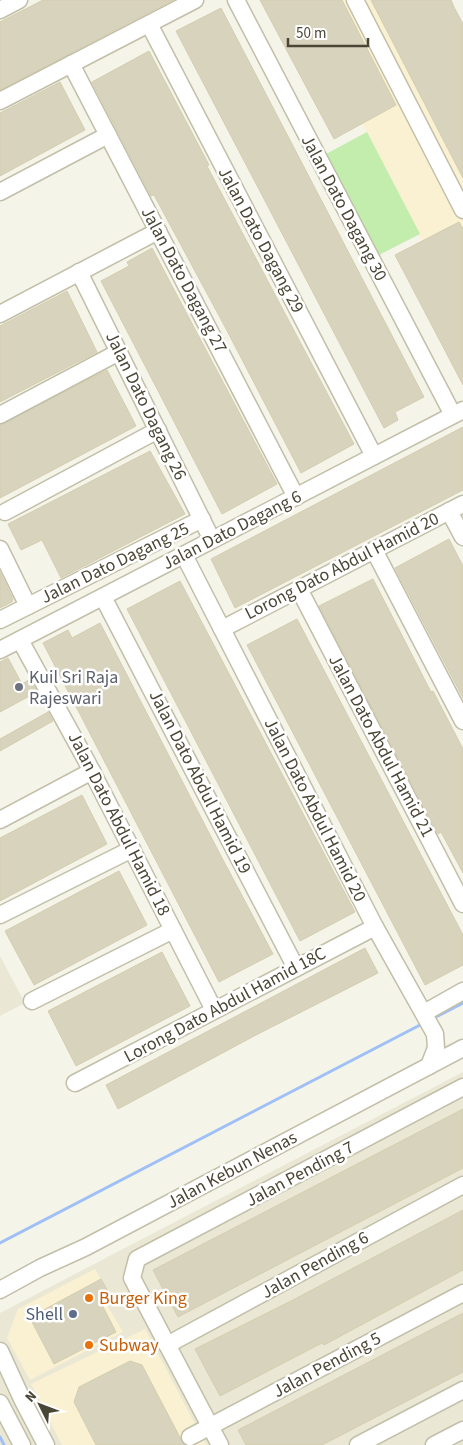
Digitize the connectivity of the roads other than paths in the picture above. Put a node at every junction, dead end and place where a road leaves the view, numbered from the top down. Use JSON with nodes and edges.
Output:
{"nodes":[{"id":1,"x":19,"y":0,"type":"edge"},
{"id":2,"x":236,"y":0,"type":"edge"},
{"id":3,"x":355,"y":0,"type":"edge"},
{"id":4,"x":185,"y":2,"type":"edge"},
{"id":5,"x":0,"y":10,"type":"edge"},
{"id":6,"x":149,"y":24,"type":"junction"},
{"id":7,"x":71,"y":64,"type":"junction"},
{"id":8,"x":0,"y":101,"type":"edge"},
{"id":9,"x":108,"y":135,"type":"junction"},
{"id":10,"x":0,"y":192,"type":"edge"},
{"id":11,"x":463,"y":210,"type":"edge"},
{"id":12,"x":158,"y":231,"type":"junction"},
{"id":13,"x":79,"y":272,"type":"junction"},
{"id":14,"x":0,"y":314,"type":"edge"},
{"id":15,"x":119,"y":352,"type":"junction"},
{"id":16,"x":458,"y":413,"type":"edge"},
{"id":17,"x":0,"y":415,"type":"edge"},
{"id":18,"x":158,"y":430,"type":"junction"},
{"id":19,"x":374,"y":456,"type":"junction"},
{"id":20,"x":296,"y":497,"type":"junction"},
{"id":21,"x":456,"y":507,"type":"edge"},
{"id":22,"x":5,"y":512,"type":"dead end"},
{"id":23,"x":202,"y":519,"type":"junction"},
{"id":24,"x":463,"y":537,"type":"edge"},
{"id":25,"x":212,"y":540,"type":"junction"},
{"id":26,"x":0,"y":550,"type":"edge"},
{"id":27,"x":374,"y":550,"type":"junction"},
{"id":28,"x":184,"y":555,"type":"junction"},
{"id":29,"x":299,"y":589,"type":"junction"},
{"id":30,"x":103,"y":597,"type":"junction"},
{"id":31,"x":28,"y":606,"type":"junction"},
{"id":32,"x":0,"y":620,"type":"edge"},
{"id":33,"x":222,"y":629,"type":"junction"},
{"id":34,"x":20,"y":640,"type":"junction"},
{"id":35,"x":0,"y":650,"type":"edge"},
{"id":36,"x":463,"y":721,"type":"edge"},
{"id":37,"x":92,"y":772,"type":"junction"},
{"id":38,"x":0,"y":820,"type":"edge"},
{"id":39,"x":132,"y":849,"type":"junction"},
{"id":40,"x":463,"y":904,"type":"edge"},
{"id":41,"x":0,"y":915,"type":"edge"},
{"id":42,"x":375,"y":927,"type":"junction"},
{"id":43,"x":173,"y":930,"type":"junction"},
{"id":44,"x":296,"y":968,"type":"junction"},
{"id":45,"x":463,"y":991,"type":"edge"},
{"id":46,"x":32,"y":1001,"type":"dead end"},
{"id":47,"x":214,"y":1010,"type":"junction"},
{"id":48,"x":424,"y":1013,"type":"junction"},
{"id":49,"x":463,"y":1048,"type":"edge"},
{"id":50,"x":429,"y":1066,"type":"junction"},
{"id":51,"x":75,"y":1083,"type":"dead end"},
{"id":52,"x":463,"y":1087,"type":"edge"},
{"id":53,"x":463,"y":1186,"type":"edge"},
{"id":54,"x":0,"y":1290,"type":"edge"},
{"id":55,"x":463,"y":1293,"type":"edge"},
{"id":56,"x":167,"y":1345,"type":"junction"},
{"id":57,"x":0,"y":1351,"type":"edge"},
{"id":58,"x":463,"y":1390,"type":"edge"},
{"id":59,"x":0,"y":1403,"type":"edge"},
{"id":60,"x":210,"y":1426,"type":"junction"},
{"id":61,"x":463,"y":1430,"type":"edge"},
{"id":62,"x":190,"y":1437,"type":"dead end"},
{"id":63,"x":22,"y":1445,"type":"edge"},
{"id":64,"x":46,"y":1445,"type":"edge"},
{"id":65,"x":220,"y":1445,"type":"edge"},
{"id":66,"x":358,"y":1445,"type":"edge"},
{"id":67,"x":434,"y":1445,"type":"edge"}],
"edges":[{"from":1,"to":5,"type":"street"},
{"from":2,"to":16,"type":"street","name":"Jalan Dato Dagang 30"},
{"from":3,"to":11,"type":"street"},
{"from":4,"to":6,"type":"street"},
{"from":6,"to":7,"type":"street"},
{"from":6,"to":19,"type":"street","name":"Jalan Dato Dagang 29"},
{"from":7,"to":8,"type":"street"},
{"from":7,"to":9,"type":"street","name":"Jalan Dato Dagang 27"},
{"from":9,"to":10,"type":"street"},
{"from":9,"to":12,"type":"street","name":"Jalan Dato Dagang 27"},
{"from":12,"to":13,"type":"street"},
{"from":12,"to":20,"type":"street","name":"Jalan Dato Dagang 27"},
{"from":13,"to":14,"type":"street"},
{"from":13,"to":15,"type":"street","name":"Jalan Dato Dagang 26"},
{"from":15,"to":17,"type":"street"},
{"from":15,"to":18,"type":"street","name":"Jalan Dato Dagang 26"},
{"from":16,"to":19,"type":"street","name":"Jalan Dato Dagang 6"},
{"from":18,"to":22,"type":"street"},
{"from":18,"to":23,"type":"street","name":"Jalan Dato Dagang 26"},
{"from":19,"to":20,"type":"street","name":"Jalan Dato Dagang 6"},
{"from":20,"to":25,"type":"street","name":"Jalan Dato Dagang 6"},
{"from":21,"to":24,"type":"street"},
{"from":21,"to":27,"type":"street","name":"Lorong Dato Abdul Hamid 20"},
{"from":23,"to":25,"type":"street","name":"Jalan Dato Dagang 26"},
{"from":23,"to":31,"type":"street","name":"Jalan Dato Dagang 25"},
{"from":25,"to":28,"type":"street","name":"Jalan Dato Dagang 6"},
{"from":26,"to":31,"type":"street"},
{"from":27,"to":29,"type":"street","name":"Lorong Dato Abdul Hamid 20"},
{"from":27,"to":36,"type":"street"},
{"from":28,"to":30,"type":"street","name":"Jalan Dato Dagang 6"},
{"from":28,"to":33,"type":"street","name":"Jalan Dato Abdul Hamid 20"},
{"from":29,"to":33,"type":"street","name":"Lorong Dato Abdul Hamid 20"},
{"from":29,"to":40,"type":"street","name":"Jalan Dato Abdul Hamid 21"},
{"from":30,"to":34,"type":"street","name":"Jalan Dato Dagang 6"},
{"from":30,"to":44,"type":"street","name":"Jalan Dato Abdul Hamid 19"},
{"from":31,"to":32,"type":"street","name":"Jalan Dato Dagang 25"},
{"from":33,"to":42,"type":"street","name":"Jalan Dato Abdul Hamid 20"},
{"from":34,"to":35,"type":"street","name":"Jalan Dato Dagang 6"},
{"from":34,"to":37,"type":"street","name":"Jalan Dato Abdul Hamid 18"},
{"from":37,"to":38,"type":"street"},
{"from":37,"to":39,"type":"street","name":"Jalan Dato Abdul Hamid 18"},
{"from":39,"to":41,"type":"street"},
{"from":39,"to":43,"type":"street","name":"Jalan Dato Abdul Hamid 18"},
{"from":42,"to":44,"type":"street","name":"Lorong Dato Abdul Hamid 18C"},
{"from":42,"to":48,"type":"street","name":"Jalan Dato Abdul Hamid 20"},
{"from":43,"to":46,"type":"street"},
{"from":43,"to":47,"type":"street","name":"Jalan Dato Abdul Hamid 18"},
{"from":44,"to":47,"type":"street","name":"Lorong Dato Abdul Hamid 18C"},
{"from":45,"to":48,"type":"street"},
{"from":47,"to":51,"type":"street","name":"Lorong Dato Abdul Hamid 18C"},
{"from":48,"to":50,"type":"street","name":"Jalan Dato Abdul Hamid 20"},
{"from":49,"to":50,"type":"street","name":"Jalan Kebun Nenas"},
{"from":50,"to":54,"type":"street","name":"Jalan Kebun Nenas"},
{"from":52,"to":56,"type":"street","name":"Jalan Pending 7"},
{"from":53,"to":56,"type":"street","name":"Jalan Pending 6"},
{"from":55,"to":60,"type":"street","name":"Jalan Pending 5"},
{"from":56,"to":60,"type":"street"},
{"from":57,"to":64,"type":"street"},
{"from":58,"to":66,"type":"street"},
{"from":59,"to":63,"type":"street"},
{"from":60,"to":62,"type":"street","name":"Jalan Pending 5"},
{"from":60,"to":65,"type":"street"},
{"from":61,"to":67,"type":"street"}]}
